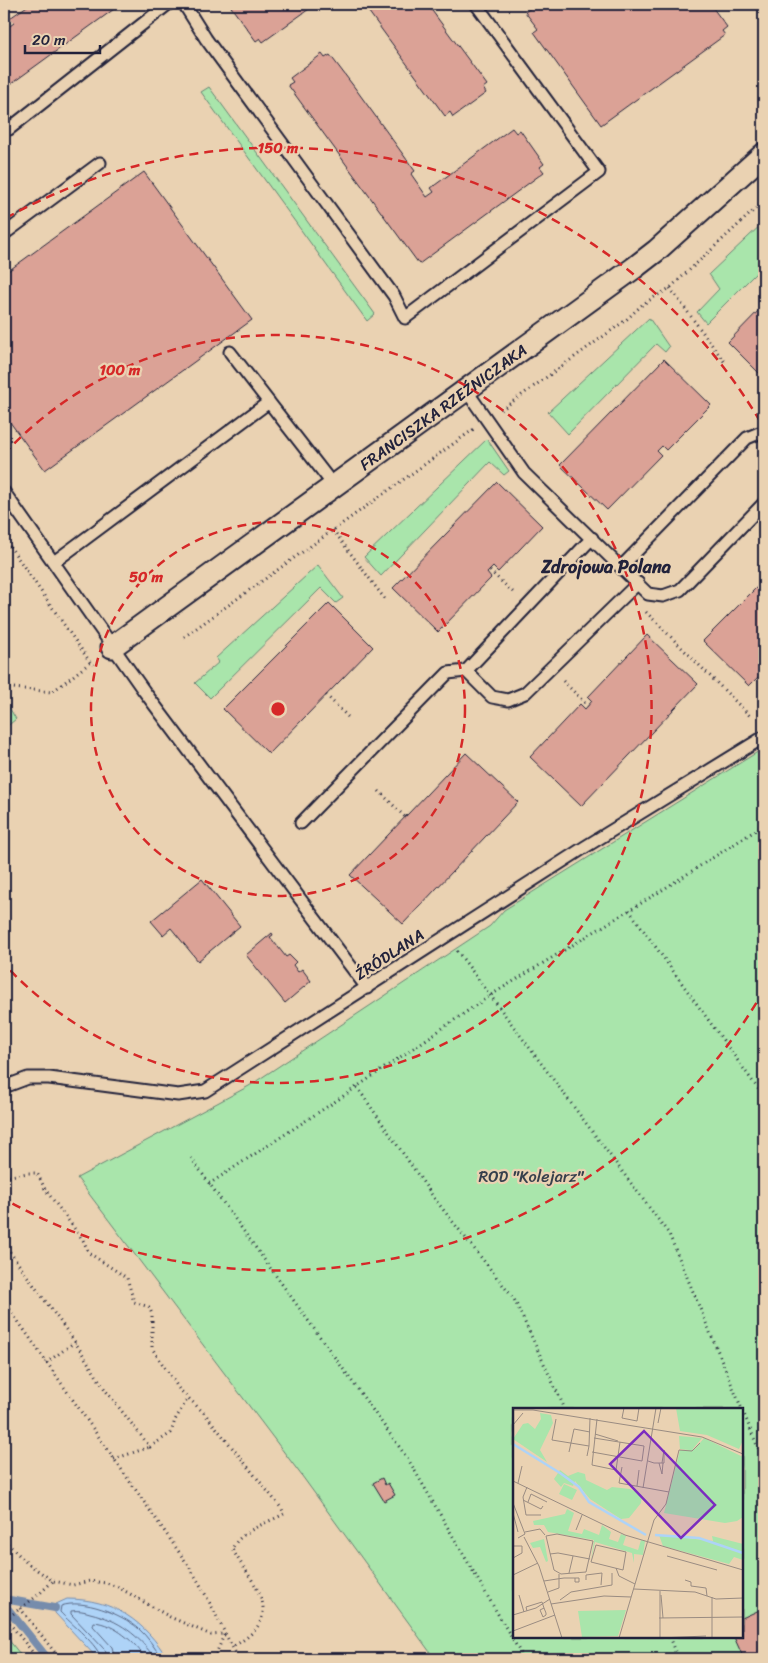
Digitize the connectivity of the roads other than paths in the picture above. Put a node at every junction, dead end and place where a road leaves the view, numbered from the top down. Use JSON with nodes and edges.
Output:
{"nodes":[{"id":1,"x":168,"y":4,"type":"edge"},
{"id":2,"x":184,"y":4,"type":"edge"},
{"id":3,"x":476,"y":4,"type":"edge"},
{"id":4,"x":4,"y":130,"type":"edge"},
{"id":5,"x":764,"y":154,"type":"edge"},
{"id":6,"x":100,"y":163,"type":"dead end"},
{"id":7,"x":4,"y":234,"type":"edge"},
{"id":8,"x":230,"y":352,"type":"dead end"},
{"id":9,"x":466,"y":390,"type":"junction"},
{"id":10,"x":269,"y":402,"type":"junction"},
{"id":11,"x":764,"y":434,"type":"edge"},
{"id":12,"x":334,"y":486,"type":"junction"},
{"id":13,"x":4,"y":492,"type":"edge"},
{"id":14,"x":764,"y":503,"type":"edge"},
{"id":15,"x":592,"y":538,"type":"junction"},
{"id":16,"x":54,"y":562,"type":"junction"},
{"id":17,"x":621,"y":567,"type":"junction"},
{"id":18,"x":638,"y":583,"type":"junction"},
{"id":19,"x":112,"y":647,"type":"junction"},
{"id":20,"x":466,"y":671,"type":"junction"},
{"id":21,"x":764,"y":737,"type":"edge"},
{"id":22,"x":301,"y":823,"type":"dead end"},
{"id":23,"x":368,"y":988,"type":"junction"},
{"id":24,"x":4,"y":1087,"type":"edge"}],
"edges":[{"from":1,"to":4,"type":"lane"},
{"from":2,"to":3,"type":"lane"},
{"from":5,"to":9,"type":"street","name":"FRANCISZKA RZEŹNICZAKA"},
{"from":6,"to":7,"type":"lane"},
{"from":8,"to":10,"type":"lane"},
{"from":9,"to":12,"type":"street","name":"FRANCISZKA RZEŹNICZAKA"},
{"from":9,"to":15,"type":"lane"},
{"from":10,"to":12,"type":"lane"},
{"from":10,"to":16,"type":"lane"},
{"from":11,"to":17,"type":"lane"},
{"from":12,"to":19,"type":"street","name":"FRANCISZKA RZEŹNICZAKA"},
{"from":13,"to":16,"type":"lane"},
{"from":14,"to":18,"type":"lane"},
{"from":15,"to":17,"type":"lane"},
{"from":15,"to":20,"type":"lane"},
{"from":16,"to":19,"type":"lane"},
{"from":17,"to":18,"type":"lane"},
{"from":18,"to":20,"type":"lane"},
{"from":19,"to":23,"type":"lane"},
{"from":20,"to":22,"type":"lane"},
{"from":21,"to":23,"type":"lane","name":"ŹRÓDLANA"},
{"from":23,"to":24,"type":"lane","name":"ŹRÓDLANA"}]}
